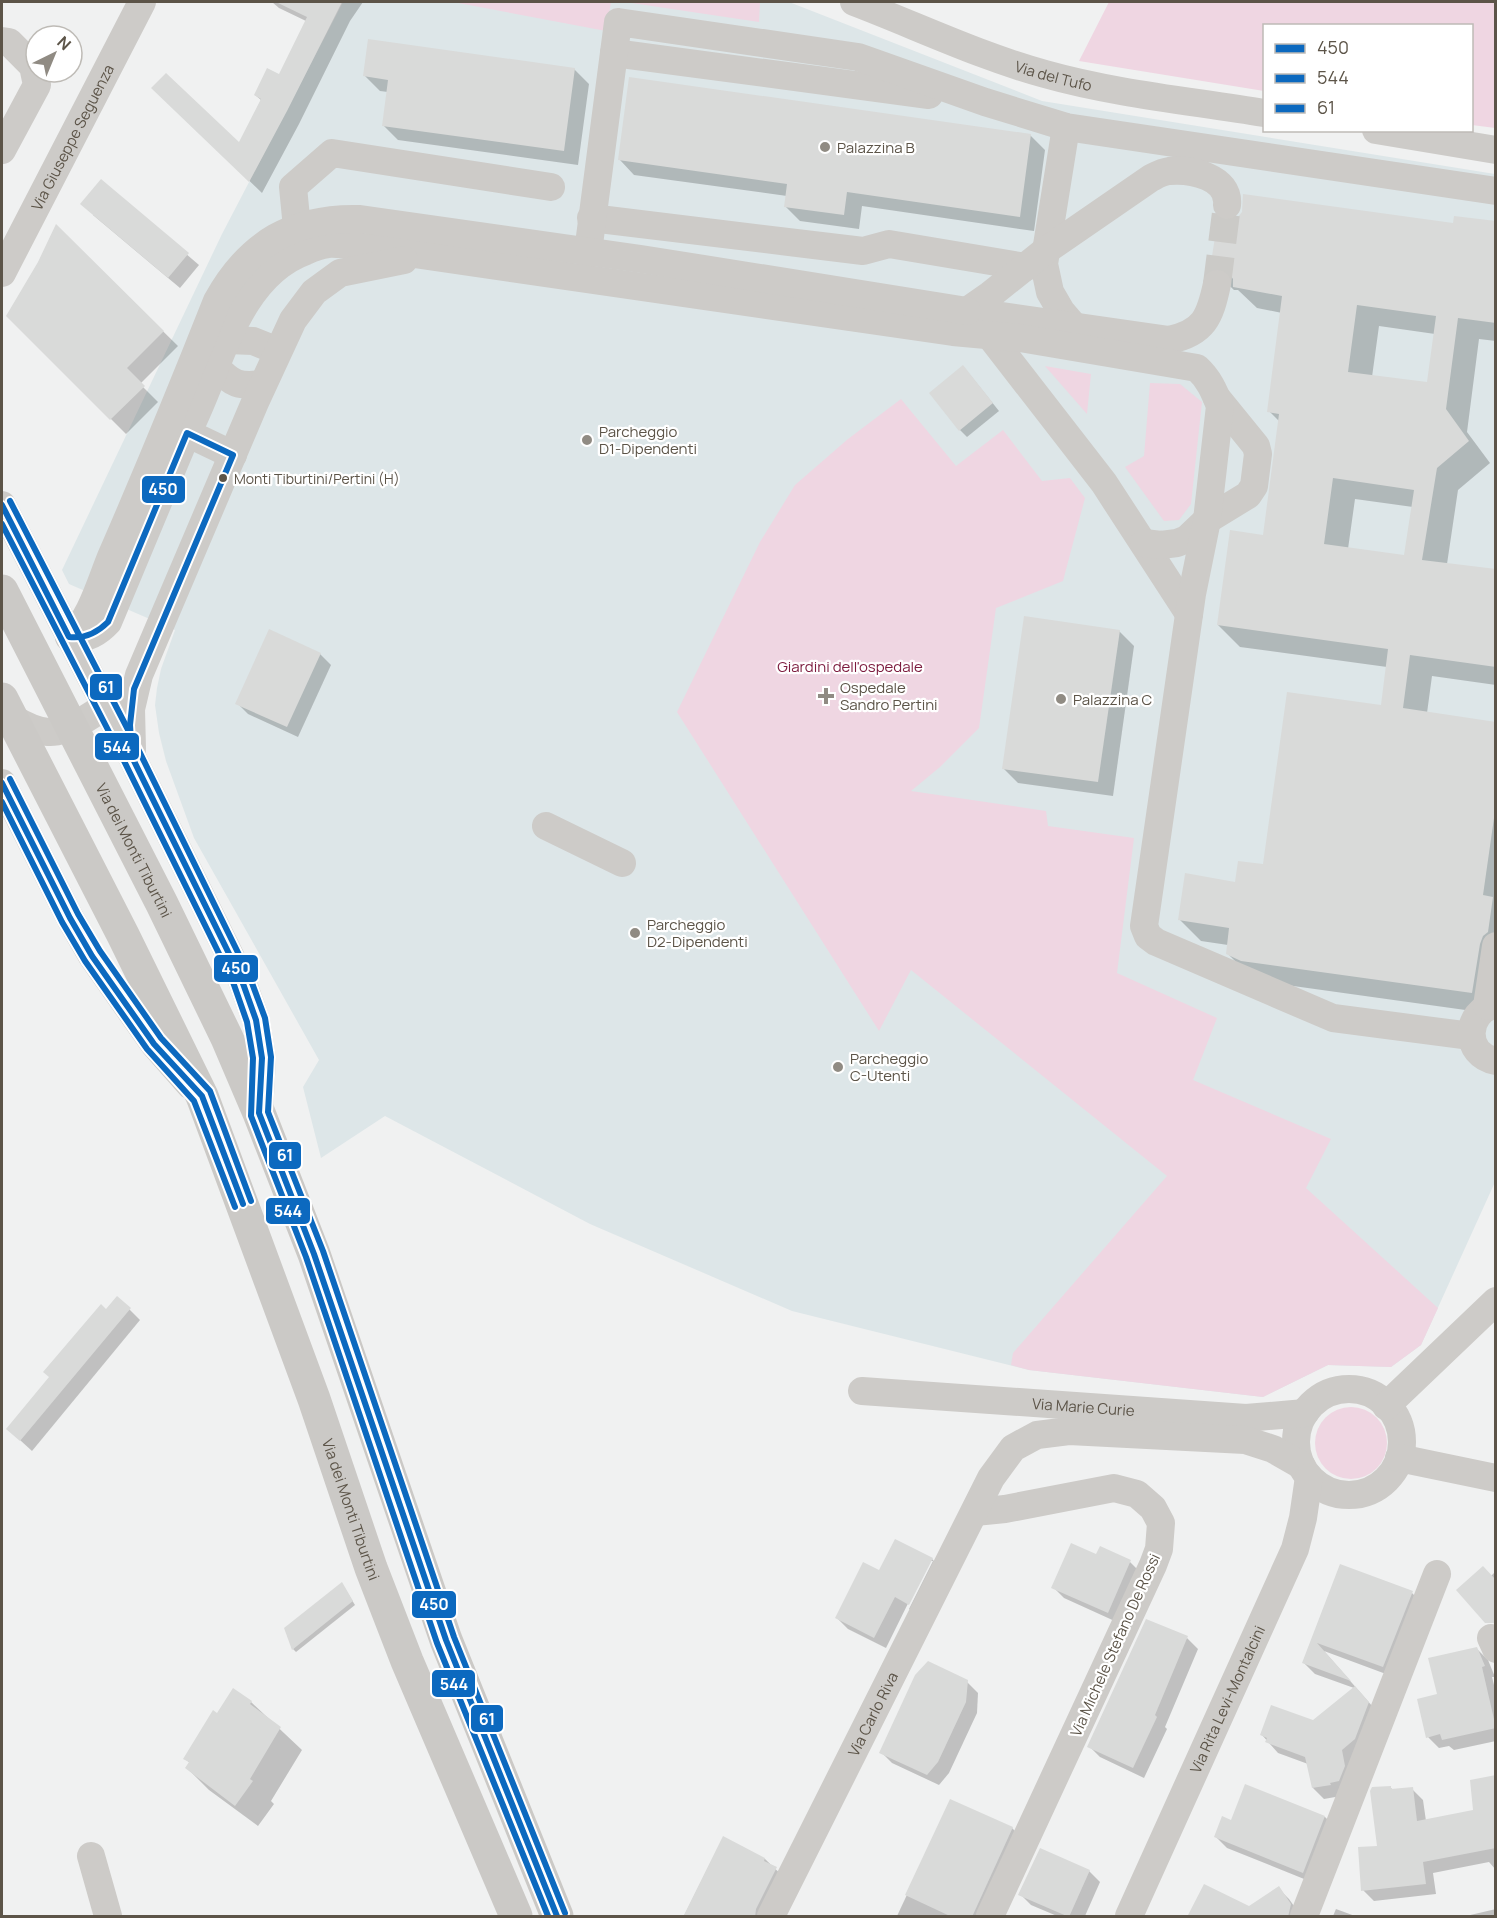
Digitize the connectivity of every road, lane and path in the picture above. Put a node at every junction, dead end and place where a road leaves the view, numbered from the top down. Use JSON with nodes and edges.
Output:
{"nodes":[{"id":1,"x":142,"y":2,"type":"edge"},
{"id":2,"x":854,"y":2,"type":"edge"},
{"id":3,"x":2,"y":41,"type":"edge"},
{"id":4,"x":1263,"y":112,"type":"edge"},
{"id":5,"x":1066,"y":127,"type":"junction"},
{"id":6,"x":1388,"y":132,"type":"edge"},
{"id":7,"x":2,"y":150,"type":"edge"},
{"id":8,"x":1496,"y":150,"type":"edge"},
{"id":9,"x":551,"y":187,"type":"dead end"},
{"id":10,"x":1496,"y":191,"type":"edge"},
{"id":11,"x":1227,"y":205,"type":"tunnel mouth"},
{"id":12,"x":591,"y":218,"type":"junction"},
{"id":13,"x":297,"y":228,"type":"junction"},
{"id":14,"x":588,"y":252,"type":"junction"},
{"id":15,"x":428,"y":256,"type":"junction"},
{"id":16,"x":1035,"y":259,"type":"junction"},
{"id":17,"x":2,"y":273,"type":"edge"},
{"id":18,"x":1218,"y":284,"type":"tunnel mouth"},
{"id":19,"x":967,"y":311,"type":"junction"},
{"id":20,"x":1073,"y":325,"type":"junction"},
{"id":21,"x":990,"y":336,"type":"junction"},
{"id":22,"x":227,"y":340,"type":"junction"},
{"id":23,"x":278,"y":351,"type":"junction"},
{"id":24,"x":216,"y":367,"type":"junction"},
{"id":25,"x":262,"y":384,"type":"junction"},
{"id":26,"x":1217,"y":398,"type":"junction"},
{"id":27,"x":187,"y":434,"type":"junction"},
{"id":28,"x":233,"y":455,"type":"junction"},
{"id":29,"x":2,"y":505,"type":"edge"},
{"id":30,"x":1207,"y":520,"type":"junction"},
{"id":31,"x":1143,"y":543,"type":"junction"},
{"id":32,"x":2,"y":591,"type":"edge"},
{"id":33,"x":1189,"y":614,"type":"junction"},
{"id":34,"x":69,"y":637,"type":"junction"},
{"id":35,"x":139,"y":675,"type":"junction"},
{"id":36,"x":106,"y":706,"type":"junction"},
{"id":37,"x":7,"y":709,"type":"edge"},
{"id":38,"x":71,"y":726,"type":"junction"},
{"id":39,"x":132,"y":757,"type":"junction"},
{"id":40,"x":2,"y":783,"type":"edge"},
{"id":41,"x":546,"y":826,"type":"dead end"},
{"id":42,"x":622,"y":863,"type":"dead end"},
{"id":43,"x":1496,"y":946,"type":"edge"},
{"id":44,"x":1491,"y":1005,"type":"edge"},
{"id":45,"x":1471,"y":1036,"type":"junction"},
{"id":46,"x":1496,"y":1061,"type":"edge"},
{"id":47,"x":202,"y":1096,"type":"junction"},
{"id":48,"x":259,"y":1113,"type":"junction"},
{"id":49,"x":1496,"y":1301,"type":"edge"},
{"id":50,"x":862,"y":1391,"type":"dead end"},
{"id":51,"x":1386,"y":1406,"type":"junction"},
{"id":52,"x":1305,"y":1413,"type":"junction"},
{"id":53,"x":1399,"y":1458,"type":"junction"},
{"id":54,"x":1305,"y":1471,"type":"junction"},
{"id":55,"x":1496,"y":1478,"type":"edge"},
{"id":56,"x":975,"y":1512,"type":"junction"},
{"id":57,"x":1437,"y":1574,"type":"dead end"},
{"id":58,"x":91,"y":1856,"type":"dead end"},
{"id":59,"x":108,"y":1917,"type":"edge"},
{"id":60,"x":516,"y":1917,"type":"edge"},
{"id":61,"x":557,"y":1917,"type":"edge"},
{"id":62,"x":771,"y":1917,"type":"edge"},
{"id":63,"x":990,"y":1917,"type":"edge"},
{"id":64,"x":1129,"y":1917,"type":"edge"},
{"id":65,"x":1304,"y":1917,"type":"edge"}],
"edges":[{"from":1,"to":17,"type":"street","name":"Via Giuseppe Seguenza"},
{"from":2,"to":4,"type":"street","name":"Via del Tufo"},
{"from":3,"to":7,"type":"street"},
{"from":5,"to":10,"type":"street"},
{"from":5,"to":12,"type":"street"},
{"from":5,"to":16,"type":"street"},
{"from":6,"to":8,"type":"street"},
{"from":9,"to":13,"type":"street"},
{"from":11,"to":16,"type":"street"},
{"from":12,"to":14,"type":"street"},
{"from":12,"to":16,"type":"street"},
{"from":13,"to":14,"type":"street"},
{"from":13,"to":34,"type":"street"},
{"from":14,"to":19,"type":"street"},
{"from":15,"to":21,"type":"street"},
{"from":15,"to":22,"type":"street"},
{"from":15,"to":23,"type":"street"},
{"from":16,"to":19,"type":"street"},
{"from":16,"to":20,"type":"street"},
{"from":18,"to":20,"type":"street"},
{"from":19,"to":20,"type":"street"},
{"from":21,"to":26,"type":"street"},
{"from":21,"to":31,"type":"street"},
{"from":22,"to":23,"type":"street"},
{"from":22,"to":24,"type":"street"},
{"from":23,"to":25,"type":"street"},
{"from":24,"to":25,"type":"street"},
{"from":24,"to":27,"type":"street"},
{"from":25,"to":28,"type":"street"},
{"from":26,"to":30,"type":"street"},
{"from":26,"to":30,"type":"street"},
{"from":27,"to":28,"type":"street"},
{"from":27,"to":34,"type":"street"},
{"from":28,"to":35,"type":"street"},
{"from":29,"to":34,"type":"street","name":"Via dei Monti Tiburtini"},
{"from":30,"to":31,"type":"street"},
{"from":30,"to":33,"type":"street"},
{"from":31,"to":33,"type":"street"},
{"from":32,"to":38,"type":"main road","name":"Via dei Monti Tiburtini"},
{"from":33,"to":45,"type":"street"},
{"from":34,"to":36,"type":"street","name":"Via dei Monti Tiburtini"},
{"from":35,"to":36,"type":"street"},
{"from":35,"to":39,"type":"street"},
{"from":36,"to":38,"type":"street"},
{"from":36,"to":39,"type":"street","name":"Via dei Monti Tiburtini"},
{"from":37,"to":38,"type":"street"},
{"from":37,"to":47,"type":"main road","name":"Via dei Monti Tiburtini"},
{"from":38,"to":48,"type":"main road","name":"Via dei Monti Tiburtini"},
{"from":39,"to":48,"type":"street","name":"Via dei Monti Tiburtini"},
{"from":40,"to":47,"type":"street","name":"Via dei Monti Tiburtini"},
{"from":41,"to":42,"type":"street"},
{"from":43,"to":44,"type":"street"},
{"from":44,"to":45,"type":"street"},
{"from":45,"to":46,"type":"street"},
{"from":47,"to":60,"type":"main road","name":"Via dei Monti Tiburtini"},
{"from":48,"to":61,"type":"main road","name":"Via dei Monti Tiburtini"},
{"from":49,"to":51,"type":"street"},
{"from":50,"to":52,"type":"street","name":"Via Marie Curie"},
{"from":51,"to":52,"type":"street"},
{"from":51,"to":53,"type":"street"},
{"from":52,"to":54,"type":"street"},
{"from":53,"to":54,"type":"street"},
{"from":53,"to":55,"type":"street"},
{"from":54,"to":56,"type":"street","name":"Via Carlo Riva"},
{"from":54,"to":64,"type":"street","name":"Via Rita Levi-Montalcini"},
{"from":56,"to":62,"type":"street","name":"Via Carlo Riva"},
{"from":56,"to":63,"type":"street","name":"Via Michele Stefano De Rossi"},
{"from":57,"to":65,"type":"street"},
{"from":58,"to":59,"type":"street"}]}
